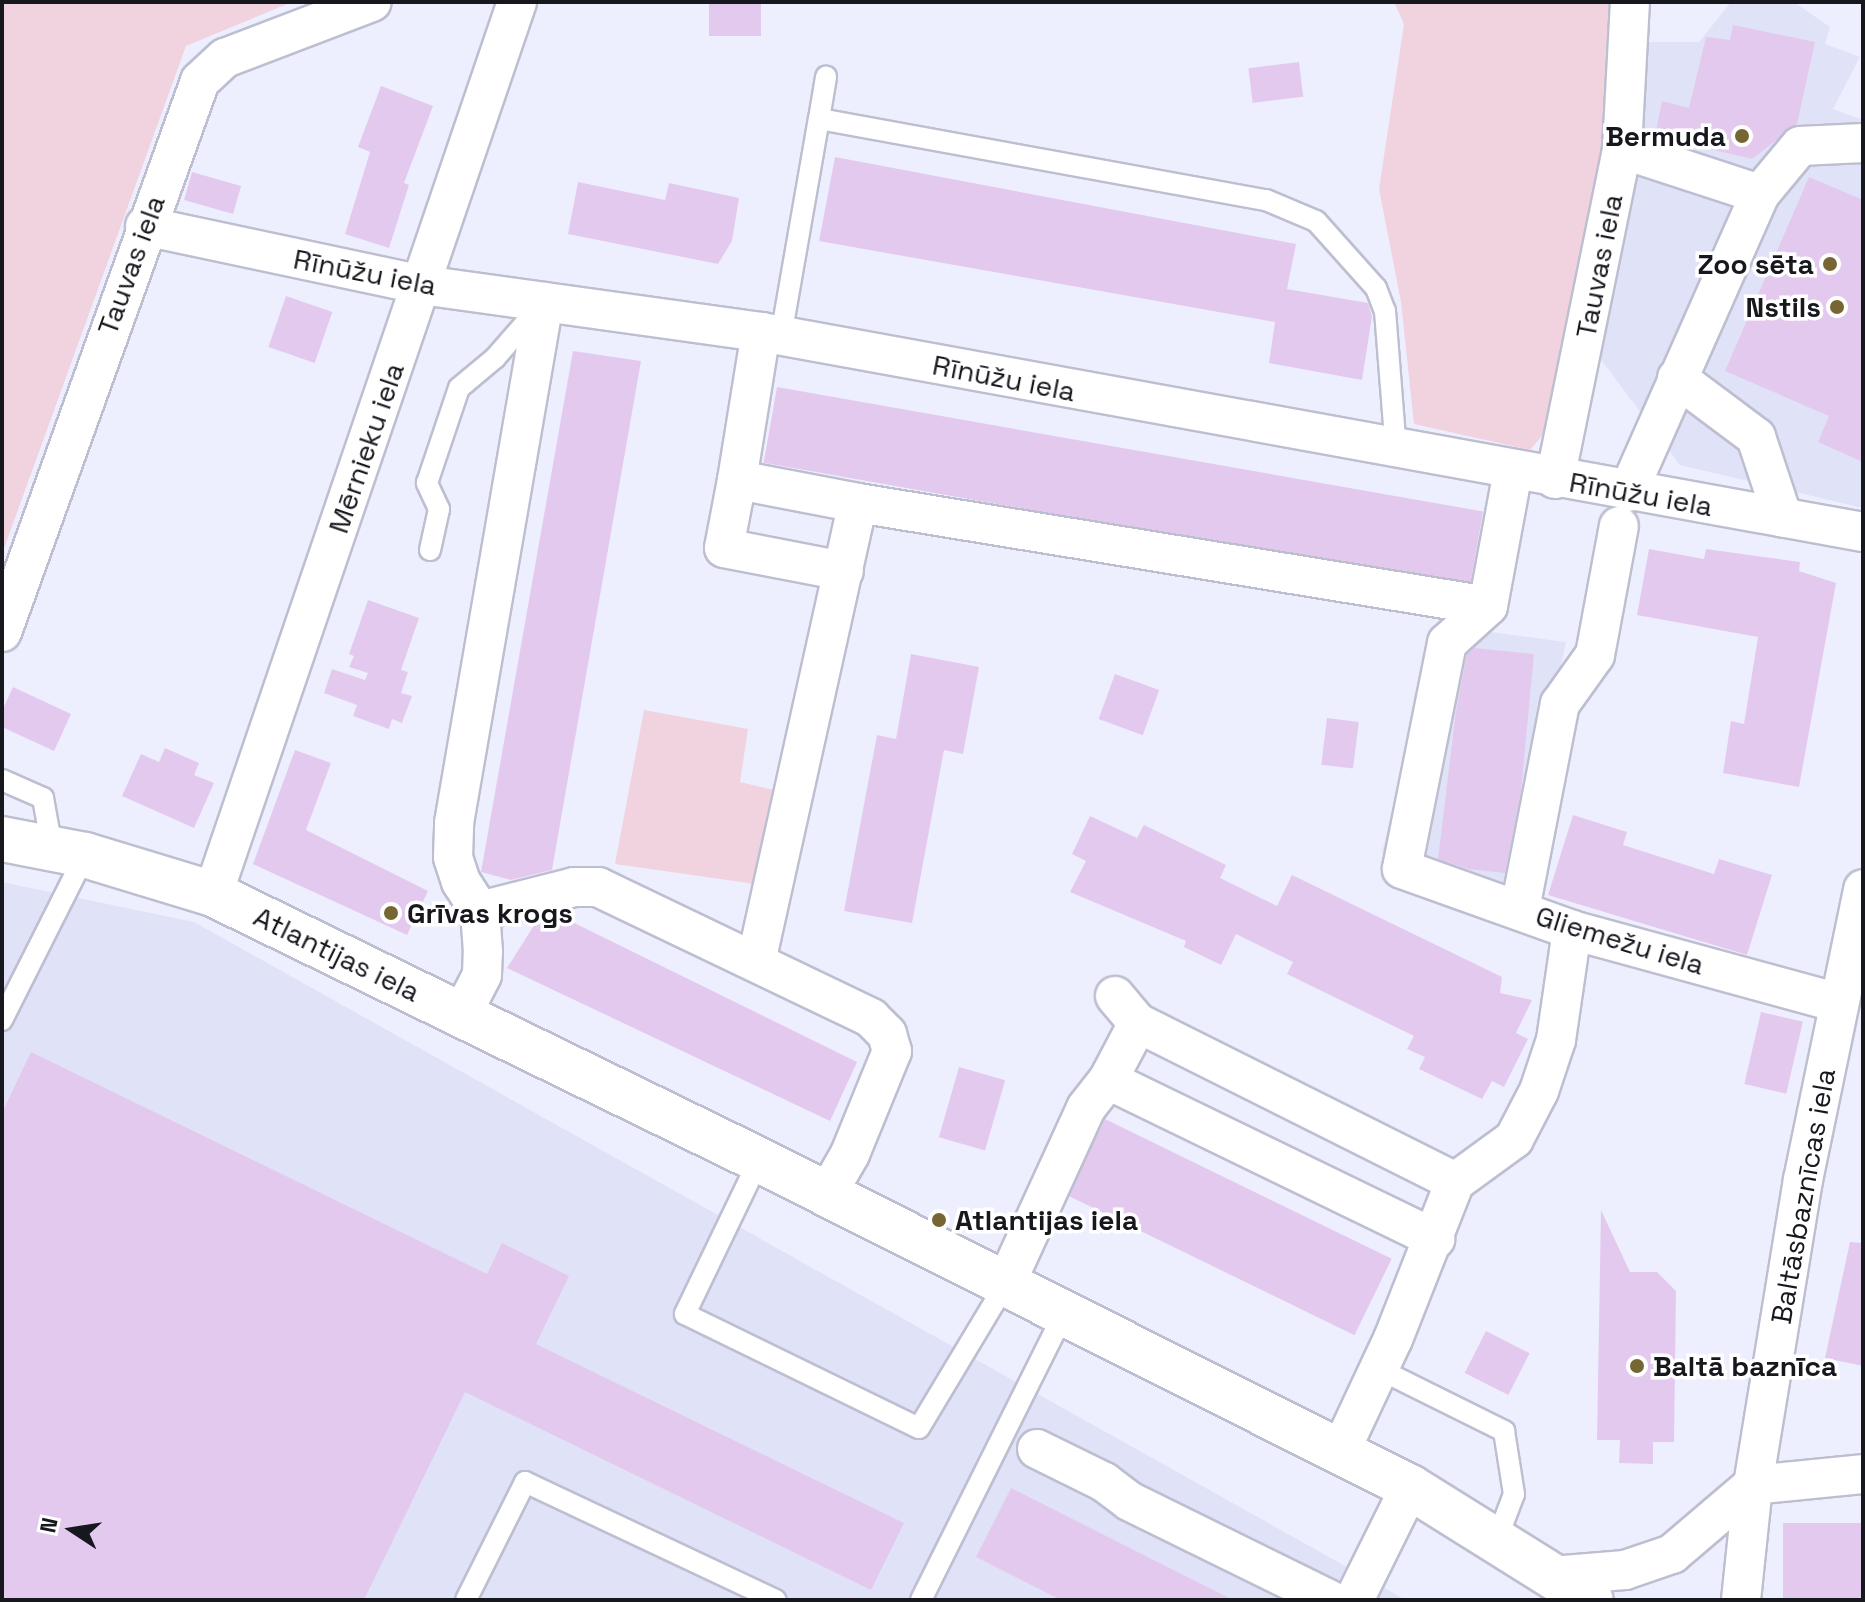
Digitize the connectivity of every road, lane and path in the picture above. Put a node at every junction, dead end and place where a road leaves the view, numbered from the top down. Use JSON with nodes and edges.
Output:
{"nodes":[{"id":1,"x":372,"y":2,"type":"edge"},
{"id":2,"x":517,"y":2,"type":"edge"},
{"id":3,"x":1630,"y":2,"type":"edge"},
{"id":4,"x":826,"y":77,"type":"dead end"},
{"id":5,"x":819,"y":119,"type":"junction"},
{"id":6,"x":1863,"y":143,"type":"edge"},
{"id":7,"x":1622,"y":149,"type":"junction"},
{"id":8,"x":1760,"y":194,"type":"junction"},
{"id":9,"x":145,"y":226,"type":"junction"},
{"id":10,"x":422,"y":285,"type":"junction"},
{"id":11,"x":544,"y":302,"type":"junction"},
{"id":12,"x":771,"y":334,"type":"junction"},
{"id":13,"x":1677,"y":378,"type":"junction"},
{"id":14,"x":1396,"y":451,"type":"junction"},
{"id":15,"x":1513,"y":471,"type":"junction"},
{"id":16,"x":1555,"y":479,"type":"junction"},
{"id":17,"x":737,"y":480,"type":"junction"},
{"id":18,"x":858,"y":503,"type":"junction"},
{"id":19,"x":1624,"y":509,"type":"junction"},
{"id":20,"x":1783,"y":518,"type":"junction"},
{"id":21,"x":1863,"y":532,"type":"edge"},
{"id":22,"x":430,"y":550,"type":"dead end"},
{"id":23,"x":844,"y":571,"type":"junction"},
{"id":24,"x":1488,"y":606,"type":"junction"},
{"id":25,"x":2,"y":632,"type":"edge"},
{"id":26,"x":2,"y":780,"type":"edge"},
{"id":27,"x":2,"y":839,"type":"edge"},
{"id":28,"x":68,"y":851,"type":"junction"},
{"id":29,"x":1863,"y":889,"type":"edge"},
{"id":30,"x":213,"y":894,"type":"junction"},
{"id":31,"x":1520,"y":909,"type":"junction"},
{"id":32,"x":480,"y":911,"type":"junction"},
{"id":33,"x":1572,"y":930,"type":"junction"},
{"id":34,"x":756,"y":962,"type":"junction"},
{"id":35,"x":1848,"y":989,"type":"edge"},
{"id":36,"x":462,"y":1014,"type":"junction"},
{"id":37,"x":2,"y":1020,"type":"edge"},
{"id":38,"x":1108,"y":1080,"type":"junction"},
{"id":39,"x":759,"y":1160,"type":"junction"},
{"id":40,"x":1455,"y":1182,"type":"junction"},
{"id":41,"x":827,"y":1194,"type":"junction"},
{"id":42,"x":1435,"y":1239,"type":"junction"},
{"id":43,"x":1006,"y":1283,"type":"junction"},
{"id":44,"x":1064,"y":1313,"type":"junction"},
{"id":45,"x":1379,"y":1369,"type":"junction"},
{"id":46,"x":1037,"y":1449,"type":"dead end"},
{"id":47,"x":1340,"y":1452,"type":"junction"},
{"id":48,"x":1863,"y":1474,"type":"edge"},
{"id":49,"x":1753,"y":1485,"type":"junction"},
{"id":50,"x":1410,"y":1487,"type":"junction"},
{"id":51,"x":1497,"y":1539,"type":"junction"},
{"id":52,"x":1552,"y":1576,"type":"junction"},
{"id":53,"x":466,"y":1600,"type":"edge"},
{"id":54,"x":776,"y":1600,"type":"edge"},
{"id":55,"x":921,"y":1600,"type":"edge"},
{"id":56,"x":1330,"y":1600,"type":"edge"},
{"id":57,"x":1354,"y":1600,"type":"edge"},
{"id":58,"x":1591,"y":1600,"type":"edge"},
{"id":59,"x":1741,"y":1600,"type":"edge"}],
"edges":[{"from":1,"to":9,"type":"street","name":"Tauvas iela"},
{"from":2,"to":10,"type":"street","name":"Mērnieku iela"},
{"from":3,"to":7,"type":"street","name":"Tauvas iela"},
{"from":4,"to":5,"type":"lane"},
{"from":5,"to":12,"type":"lane"},
{"from":5,"to":14,"type":"lane"},
{"from":6,"to":8,"type":"street"},
{"from":7,"to":8,"type":"street"},
{"from":7,"to":16,"type":"street","name":"Tauvas iela"},
{"from":8,"to":13,"type":"street"},
{"from":9,"to":10,"type":"street","name":"Rīnūžu iela"},
{"from":9,"to":25,"type":"street","name":"Tauvas iela"},
{"from":10,"to":11,"type":"street","name":"Rīnūžu iela"},
{"from":10,"to":30,"type":"street","name":"Mērnieku iela"},
{"from":11,"to":12,"type":"street","name":"Rīnūžu iela"},
{"from":11,"to":22,"type":"lane"},
{"from":11,"to":32,"type":"street"},
{"from":12,"to":14,"type":"street","name":"Rīnūžu iela"},
{"from":12,"to":17,"type":"street"},
{"from":13,"to":19,"type":"street"},
{"from":13,"to":20,"type":"street"},
{"from":14,"to":15,"type":"street","name":"Rīnūžu iela"},
{"from":15,"to":16,"type":"street","name":"Rīnūžu iela"},
{"from":15,"to":24,"type":"street"},
{"from":16,"to":19,"type":"street","name":"Rīnūžu iela"},
{"from":17,"to":18,"type":"street"},
{"from":17,"to":23,"type":"street"},
{"from":18,"to":23,"type":"street"},
{"from":18,"to":24,"type":"street"},
{"from":19,"to":20,"type":"street","name":"Rīnūžu iela"},
{"from":19,"to":31,"type":"street"},
{"from":20,"to":21,"type":"street","name":"Rīnūžu iela"},
{"from":23,"to":34,"type":"street"},
{"from":24,"to":31,"type":"street","name":"Gliemežu iela"},
{"from":26,"to":28,"type":"lane"},
{"from":27,"to":28,"type":"main road","name":"Atlantijas iela"},
{"from":28,"to":30,"type":"main road","name":"Atlantijas iela"},
{"from":28,"to":37,"type":"lane"},
{"from":29,"to":35,"type":"street","name":"Baltāsbaznīcas iela"},
{"from":30,"to":36,"type":"main road","name":"Atlantijas iela"},
{"from":31,"to":33,"type":"street","name":"Gliemežu iela"},
{"from":32,"to":34,"type":"street"},
{"from":32,"to":36,"type":"street"},
{"from":33,"to":35,"type":"street","name":"Gliemežu iela"},
{"from":33,"to":40,"type":"street"},
{"from":34,"to":41,"type":"street"},
{"from":35,"to":49,"type":"street","name":"Baltāsbaznīcas iela"},
{"from":36,"to":39,"type":"main road","name":"Atlantijas iela"},
{"from":38,"to":40,"type":"street"},
{"from":38,"to":42,"type":"street"},
{"from":38,"to":43,"type":"street"},
{"from":39,"to":41,"type":"main road","name":"Atlantijas iela"},
{"from":39,"to":43,"type":"lane"},
{"from":40,"to":42,"type":"street"},
{"from":41,"to":43,"type":"main road","name":"Atlantijas iela"},
{"from":42,"to":45,"type":"street"},
{"from":43,"to":44,"type":"main road","name":"Atlantijas iela"},
{"from":44,"to":47,"type":"main road","name":"Atlantijas iela"},
{"from":44,"to":55,"type":"lane"},
{"from":45,"to":47,"type":"street"},
{"from":45,"to":51,"type":"lane"},
{"from":46,"to":56,"type":"street"},
{"from":47,"to":50,"type":"main road","name":"Atlantijas iela"},
{"from":48,"to":49,"type":"street"},
{"from":49,"to":52,"type":"street"},
{"from":49,"to":59,"type":"street","name":"Baltāsbaznīcas iela"},
{"from":50,"to":51,"type":"main road","name":"Atlantijas iela"},
{"from":50,"to":57,"type":"street"},
{"from":51,"to":52,"type":"main road","name":"Atlantijas iela"},
{"from":52,"to":58,"type":"main road","name":"Atlantijas iela"},
{"from":53,"to":54,"type":"lane"}]}
